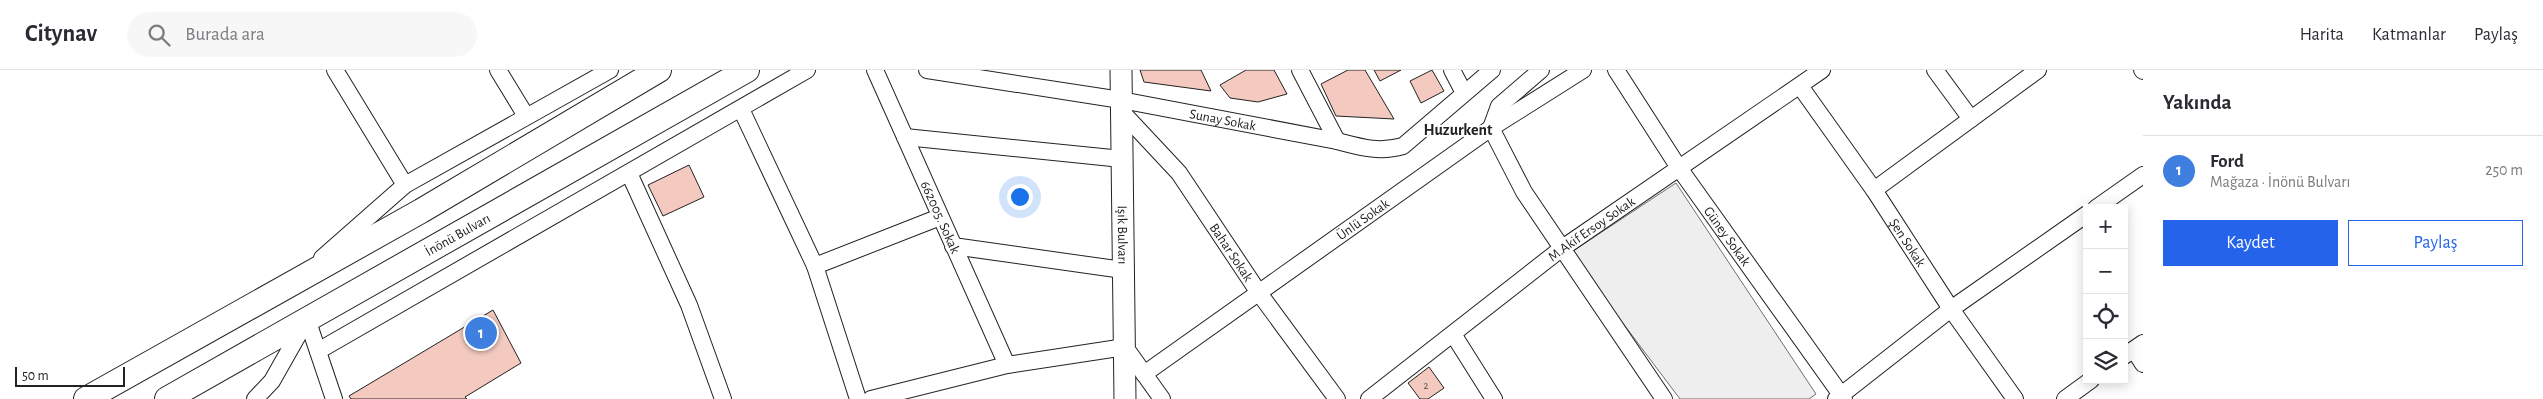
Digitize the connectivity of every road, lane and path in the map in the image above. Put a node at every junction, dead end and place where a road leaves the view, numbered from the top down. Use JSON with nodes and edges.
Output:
{"nodes":[{"id":1,"x":335,"y":70,"type":"edge"},
{"id":2,"x":498,"y":70,"type":"edge"},
{"id":3,"x":610,"y":70,"type":"edge"},
{"id":4,"x":659,"y":70,"type":"edge"},
{"id":5,"x":747,"y":70,"type":"edge"},
{"id":6,"x":807,"y":70,"type":"edge"},
{"id":7,"x":875,"y":70,"type":"edge"},
{"id":8,"x":927,"y":70,"type":"edge"},
{"id":9,"x":1121,"y":70,"type":"edge"},
{"id":10,"x":1300,"y":70,"type":"edge"},
{"id":11,"x":1452,"y":70,"type":"edge"},
{"id":12,"x":1492,"y":70,"type":"edge"},
{"id":13,"x":1541,"y":70,"type":"edge"},
{"id":14,"x":1583,"y":70,"type":"edge"},
{"id":15,"x":1616,"y":70,"type":"edge"},
{"id":16,"x":1822,"y":70,"type":"edge"},
{"id":17,"x":1936,"y":70,"type":"edge"},
{"id":18,"x":2038,"y":70,"type":"edge"},
{"id":19,"x":973,"y":74,"type":"edge"},
{"id":20,"x":1027,"y":78,"type":"edge"},
{"id":21,"x":1800,"y":86,"type":"junction"},
{"id":22,"x":1464,"y":93,"type":"junction"},
{"id":23,"x":1121,"y":105,"type":"junction"},
{"id":24,"x":741,"y":109,"type":"junction"},
{"id":25,"x":526,"y":116,"type":"junction"},
{"id":26,"x":1970,"y":119,"type":"junction"},
{"id":27,"x":1492,"y":128,"type":"junction"},
{"id":28,"x":905,"y":137,"type":"junction"},
{"id":29,"x":1337,"y":141,"type":"junction"},
{"id":30,"x":1122,"y":160,"type":"junction"},
{"id":31,"x":1679,"y":168,"type":"junction"},
{"id":32,"x":629,"y":173,"type":"junction"},
{"id":33,"x":2143,"y":175,"type":"edge"},
{"id":34,"x":405,"y":186,"type":"junction"},
{"id":35,"x":1874,"y":190,"type":"junction"},
{"id":36,"x":2102,"y":204,"type":"edge"},
{"id":37,"x":940,"y":217,"type":"junction"},
{"id":38,"x":2083,"y":217,"type":"edge"},
{"id":39,"x":953,"y":246,"type":"junction"},
{"id":40,"x":1561,"y":249,"type":"junction"},
{"id":41,"x":814,"y":266,"type":"junction"},
{"id":42,"x":1123,"y":270,"type":"junction"},
{"id":43,"x":296,"y":282,"type":"junction"},
{"id":44,"x":1258,"y":293,"type":"junction"},
{"id":45,"x":1951,"y":309,"type":"junction"},
{"id":46,"x":307,"y":319,"type":"junction"},
{"id":47,"x":1453,"y":334,"type":"junction"},
{"id":48,"x":1125,"y":347,"type":"junction"},
{"id":49,"x":2134,"y":350,"type":"edge"},
{"id":50,"x":318,"y":351,"type":"junction"},
{"id":51,"x":2143,"y":364,"type":"edge"},
{"id":52,"x":1007,"y":365,"type":"junction"},
{"id":53,"x":1144,"y":374,"type":"junction"},
{"id":54,"x":2086,"y":384,"type":"edge"},
{"id":55,"x":1840,"y":398,"type":"edge"},
{"id":56,"x":86,"y":399,"type":"edge"},
{"id":57,"x":167,"y":399,"type":"edge"},
{"id":58,"x":255,"y":399,"type":"edge"},
{"id":59,"x":334,"y":399,"type":"edge"},
{"id":60,"x":723,"y":399,"type":"edge"},
{"id":61,"x":858,"y":399,"type":"edge"},
{"id":62,"x":871,"y":399,"type":"edge"},
{"id":63,"x":1125,"y":399,"type":"edge"},
{"id":64,"x":1162,"y":399,"type":"edge"},
{"id":65,"x":1337,"y":399,"type":"edge"},
{"id":66,"x":1369,"y":399,"type":"edge"},
{"id":67,"x":1494,"y":399,"type":"edge"},
{"id":68,"x":1664,"y":399,"type":"edge"},
{"id":69,"x":2015,"y":399,"type":"edge"},
{"id":70,"x":2065,"y":399,"type":"edge"}],
"edges":[{"from":1,"to":34,"type":"street"},
{"from":2,"to":25,"type":"street"},
{"from":3,"to":25,"type":"street"},
{"from":4,"to":43,"type":"highway"},
{"from":5,"to":46,"type":"highway","name":"İnönü Bulvarı"},
{"from":6,"to":24,"type":"street"},
{"from":7,"to":28,"type":"street","name":"662005. Sokak"},
{"from":8,"to":19,"type":"street","name":"Sunay Sokak"},
{"from":9,"to":23,"type":"main road","name":"Işık Bulvarı"},
{"from":10,"to":29,"type":"street"},
{"from":11,"to":22,"type":"street"},
{"from":12,"to":22,"type":"street","name":"Sunay Sokak"},
{"from":13,"to":27,"type":"street"},
{"from":14,"to":27,"type":"street","name":"Ünlü Sokak"},
{"from":15,"to":31,"type":"street","name":"Güney Sokak"},
{"from":16,"to":21,"type":"street","name":"M.Akif Ersoy Sokak"},
{"from":17,"to":26,"type":"street"},
{"from":18,"to":26,"type":"street"},
{"from":19,"to":20,"type":"street","name":"Sunay Sokak"},
{"from":20,"to":23,"type":"street","name":"Sunay Sokak"},
{"from":21,"to":31,"type":"street","name":"M.Akif Ersoy Sokak"},
{"from":21,"to":35,"type":"street","name":"Şen Sokak"},
{"from":22,"to":29,"type":"street","name":"Sunay Sokak"},
{"from":23,"to":29,"type":"street","name":"Sunay Sokak"},
{"from":23,"to":30,"type":"main road","name":"Işık Bulvarı"},
{"from":23,"to":44,"type":"street","name":"Bahar Sokak"},
{"from":24,"to":32,"type":"street"},
{"from":24,"to":41,"type":"street"},
{"from":25,"to":34,"type":"street"},
{"from":26,"to":35,"type":"street"},
{"from":27,"to":40,"type":"street"},
{"from":27,"to":44,"type":"street","name":"Ünlü Sokak"},
{"from":28,"to":30,"type":"street"},
{"from":28,"to":37,"type":"street","name":"662005. Sokak"},
{"from":30,"to":42,"type":"main road","name":"Işık Bulvarı"},
{"from":31,"to":40,"type":"street","name":"M.Akif Ersoy Sokak"},
{"from":31,"to":55,"type":"street","name":"Güney Sokak"},
{"from":32,"to":50,"type":"street"},
{"from":32,"to":60,"type":"street"},
{"from":33,"to":36,"type":"street"},
{"from":34,"to":43,"type":"street"},
{"from":35,"to":45,"type":"street","name":"Şen Sokak"},
{"from":37,"to":39,"type":"street","name":"662005. Sokak"},
{"from":37,"to":41,"type":"street"},
{"from":38,"to":45,"type":"street"},
{"from":39,"to":42,"type":"street"},
{"from":39,"to":52,"type":"street","name":"662005. Sokak"},
{"from":40,"to":47,"type":"street","name":"M.Akif Ersoy Sokak"},
{"from":40,"to":68,"type":"street"},
{"from":41,"to":61,"type":"street"},
{"from":42,"to":48,"type":"main road","name":"Işık Bulvarı"},
{"from":43,"to":56,"type":"highway"},
{"from":44,"to":53,"type":"street","name":"Ünlü Sokak"},
{"from":44,"to":65,"type":"street","name":"Bahar Sokak"},
{"from":45,"to":55,"type":"street"},
{"from":45,"to":69,"type":"street","name":"Şen Sokak"},
{"from":46,"to":50,"type":"street"},
{"from":46,"to":57,"type":"highway","name":"İnönü Bulvarı"},
{"from":46,"to":58,"type":"street"},
{"from":47,"to":66,"type":"street","name":"M.Akif Ersoy Sokak"},
{"from":47,"to":67,"type":"street"},
{"from":48,"to":52,"type":"street"},
{"from":48,"to":53,"type":"street"},
{"from":48,"to":63,"type":"main road","name":"Işık Bulvarı"},
{"from":49,"to":51,"type":"street"},
{"from":50,"to":59,"type":"street"},
{"from":52,"to":62,"type":"street"},
{"from":53,"to":64,"type":"street"},
{"from":54,"to":70,"type":"street"}]}
